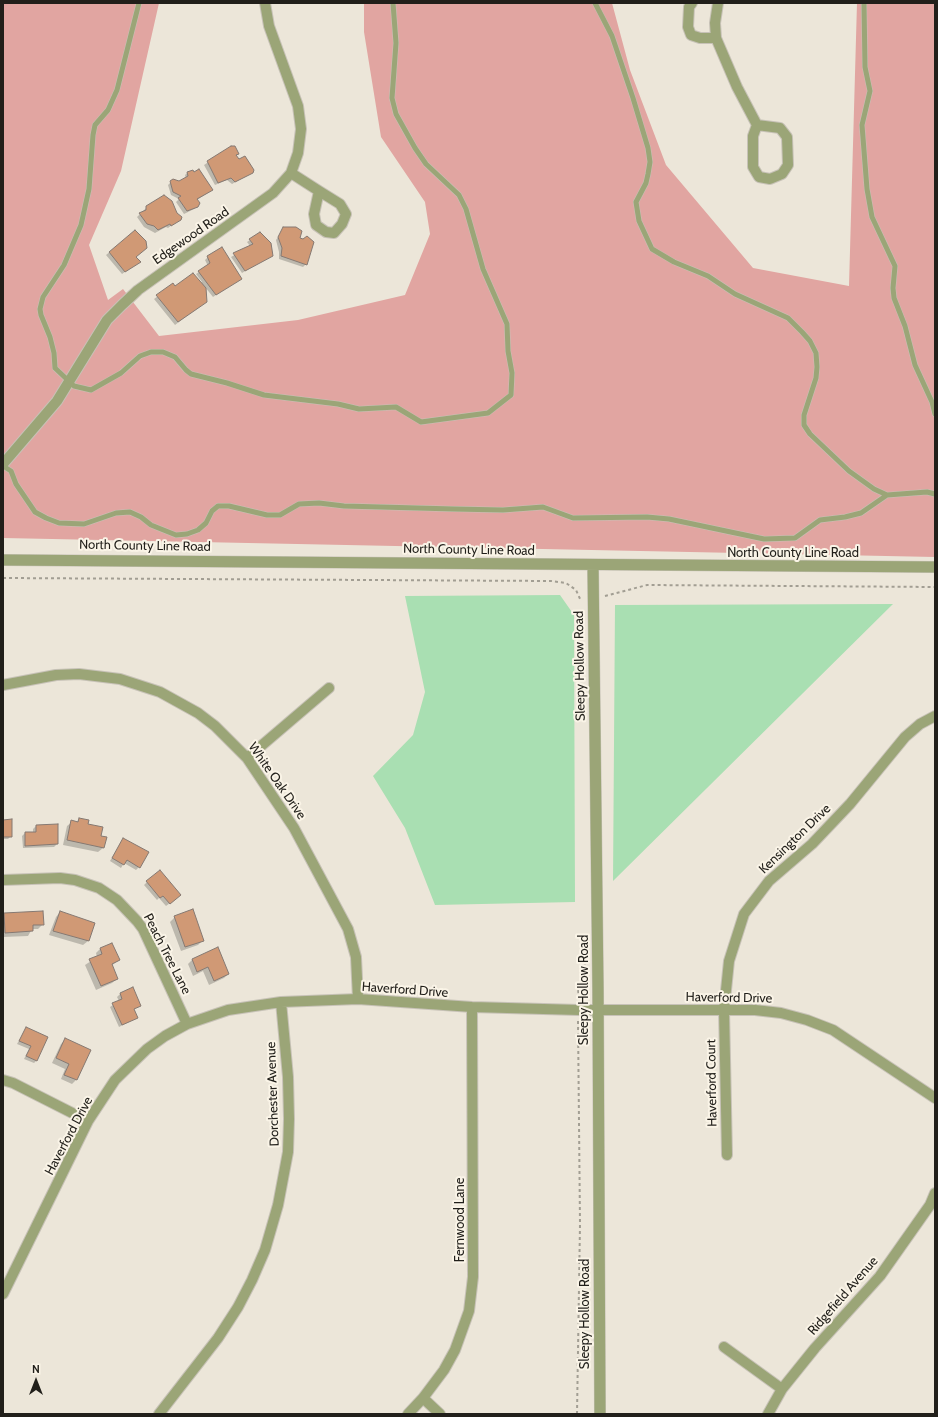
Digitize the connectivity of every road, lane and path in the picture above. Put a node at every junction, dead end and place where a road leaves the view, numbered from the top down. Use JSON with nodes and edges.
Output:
{"nodes":[{"id":1,"x":139,"y":3,"type":"edge"},
{"id":2,"x":265,"y":3,"type":"edge"},
{"id":3,"x":393,"y":3,"type":"edge"},
{"id":4,"x":595,"y":3,"type":"edge"},
{"id":5,"x":692,"y":3,"type":"edge"},
{"id":6,"x":718,"y":3,"type":"edge"},
{"id":7,"x":864,"y":3,"type":"edge"},
{"id":8,"x":716,"y":38,"type":"junction"},
{"id":9,"x":757,"y":126,"type":"junction"},
{"id":10,"x":291,"y":173,"type":"junction"},
{"id":11,"x":319,"y":191,"type":"dead end"},
{"id":12,"x":69,"y":381,"type":"junction"},
{"id":13,"x":935,"y":414,"type":"edge"},
{"id":14,"x":3,"y":465,"type":"edge"},
{"id":15,"x":935,"y":494,"type":"edge"},
{"id":16,"x":886,"y":495,"type":"junction"},
{"id":17,"x":3,"y":560,"type":"edge"},
{"id":18,"x":593,"y":565,"type":"junction"},
{"id":19,"x":935,"y":567,"type":"edge"},
{"id":20,"x":3,"y":578,"type":"edge"},
{"id":21,"x":935,"y":587,"type":"edge"},
{"id":22,"x":593,"y":599,"type":"junction"},
{"id":23,"x":3,"y":685,"type":"edge"},
{"id":24,"x":329,"y":688,"type":"dead end"},
{"id":25,"x":935,"y":716,"type":"edge"},
{"id":26,"x":247,"y":758,"type":"junction"},
{"id":27,"x":3,"y":880,"type":"edge"},
{"id":28,"x":358,"y":999,"type":"junction"},
{"id":29,"x":281,"y":1002,"type":"junction"},
{"id":30,"x":472,"y":1007,"type":"junction"},
{"id":31,"x":598,"y":1010,"type":"junction"},
{"id":32,"x":724,"y":1010,"type":"junction"},
{"id":33,"x":187,"y":1024,"type":"junction"},
{"id":34,"x":3,"y":1080,"type":"edge"},
{"id":35,"x":935,"y":1098,"type":"edge"},
{"id":36,"x":88,"y":1121,"type":"junction"},
{"id":37,"x":727,"y":1155,"type":"dead end"},
{"id":38,"x":935,"y":1193,"type":"edge"},
{"id":39,"x":3,"y":1294,"type":"edge"},
{"id":40,"x":724,"y":1347,"type":"dead end"},
{"id":41,"x":782,"y":1389,"type":"junction"},
{"id":42,"x":423,"y":1398,"type":"junction"},
{"id":43,"x":159,"y":1414,"type":"edge"},
{"id":44,"x":408,"y":1414,"type":"edge"},
{"id":45,"x":440,"y":1414,"type":"edge"},
{"id":46,"x":600,"y":1414,"type":"edge"},
{"id":47,"x":768,"y":1414,"type":"edge"}],
"edges":[{"from":1,"to":12,"type":"lane"},
{"from":2,"to":10,"type":"street","name":"Edgewood Road"},
{"from":3,"to":12,"type":"lane"},
{"from":4,"to":16,"type":"lane"},
{"from":5,"to":8,"type":"street"},
{"from":6,"to":8,"type":"street"},
{"from":7,"to":13,"type":"lane"},
{"from":8,"to":9,"type":"street"},
{"from":9,"to":9,"type":"street"},
{"from":10,"to":11,"type":"street"},
{"from":10,"to":12,"type":"street","name":"Edgewood Road"},
{"from":12,"to":14,"type":"street","name":"Edgewood Road"},
{"from":14,"to":16,"type":"lane"},
{"from":15,"to":16,"type":"lane"},
{"from":17,"to":18,"type":"street","name":"North County Line Road"},
{"from":18,"to":19,"type":"street","name":"North County Line Road"},
{"from":18,"to":22,"type":"street","name":"Sleepy Hollow Road"},
{"from":20,"to":22,"type":"path"},
{"from":21,"to":22,"type":"path"},
{"from":22,"to":31,"type":"street","name":"Sleepy Hollow Road"},
{"from":23,"to":26,"type":"street","name":"White Oak Drive"},
{"from":24,"to":26,"type":"street"},
{"from":25,"to":32,"type":"street","name":"Kensington Drive"},
{"from":26,"to":28,"type":"street","name":"White Oak Drive"},
{"from":27,"to":33,"type":"street","name":"Peach Tree Lane"},
{"from":28,"to":29,"type":"street","name":"Haverford Drive"},
{"from":28,"to":30,"type":"street","name":"Haverford Drive"},
{"from":29,"to":33,"type":"street","name":"Haverford Drive"},
{"from":29,"to":43,"type":"street","name":"Dorchester Avenue"},
{"from":30,"to":31,"type":"street","name":"Haverford Drive"},
{"from":30,"to":42,"type":"street","name":"Fernwood Lane"},
{"from":31,"to":32,"type":"street","name":"Haverford Drive"},
{"from":31,"to":46,"type":"street","name":"Sleepy Hollow Road"},
{"from":32,"to":35,"type":"street","name":"Haverford Drive"},
{"from":32,"to":37,"type":"street","name":"Haverford Court"},
{"from":33,"to":36,"type":"street","name":"Haverford Drive"},
{"from":34,"to":36,"type":"street"},
{"from":36,"to":39,"type":"street","name":"Haverford Drive"},
{"from":38,"to":41,"type":"street","name":"Ridgefield Avenue"},
{"from":40,"to":41,"type":"street"},
{"from":41,"to":47,"type":"street","name":"Ridgefield Avenue"},
{"from":42,"to":44,"type":"street","name":"Fernwood Lane"},
{"from":42,"to":45,"type":"street"}]}
